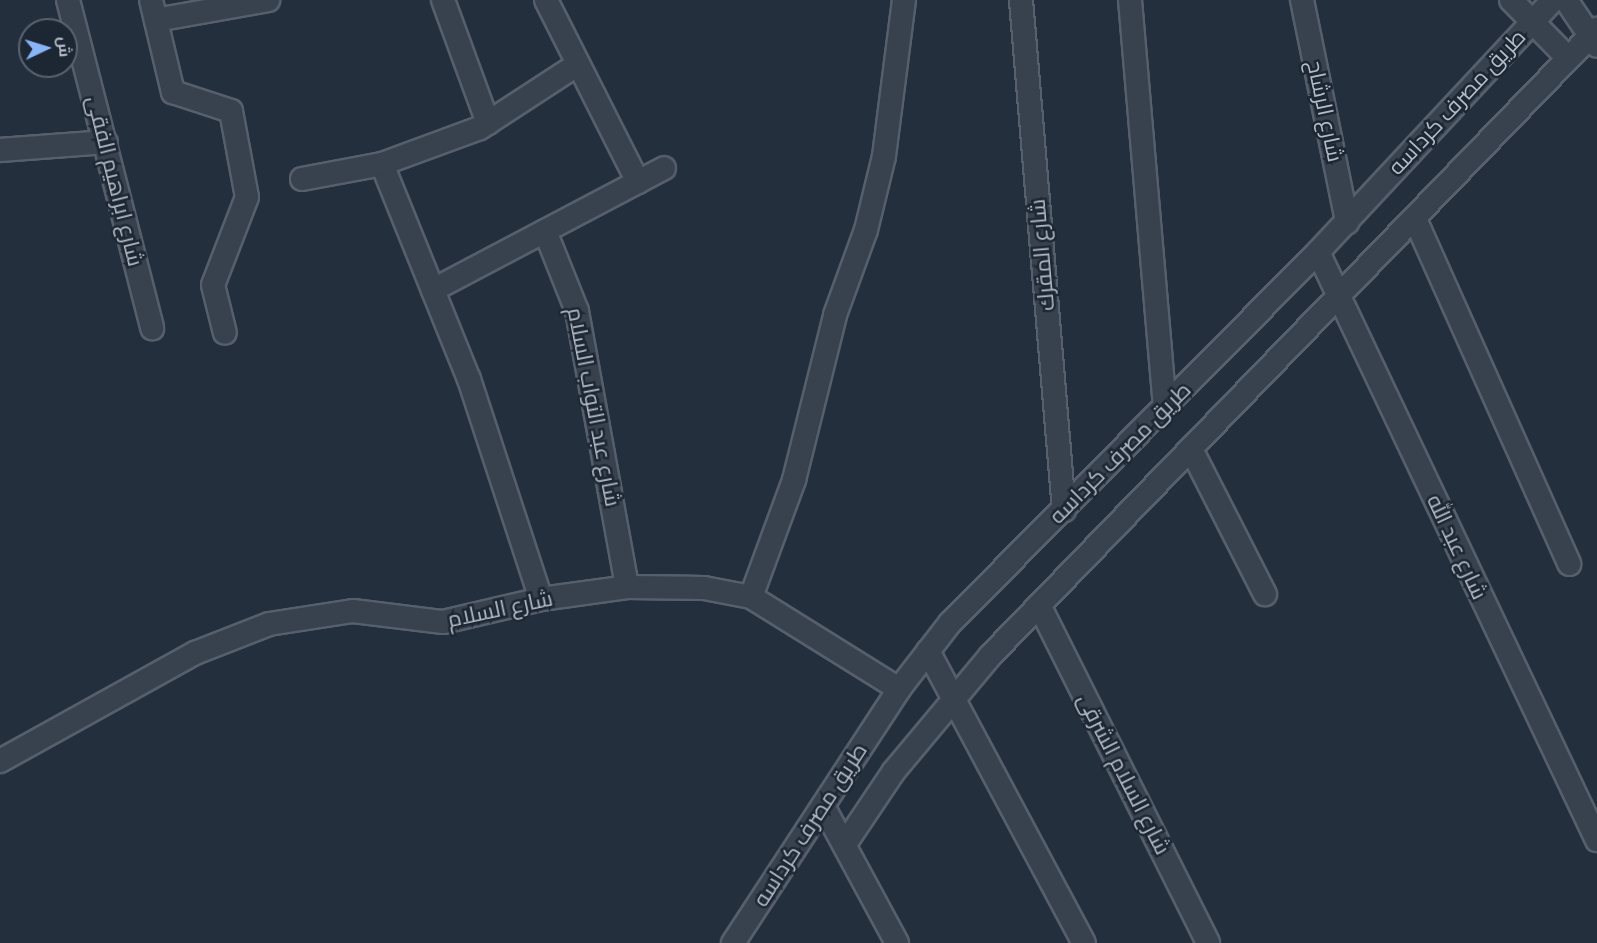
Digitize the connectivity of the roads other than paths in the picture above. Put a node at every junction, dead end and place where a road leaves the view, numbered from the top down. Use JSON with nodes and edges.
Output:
{"nodes":[{"id":1,"x":68,"y":0,"type":"edge"},
{"id":2,"x":268,"y":0,"type":"edge"},
{"id":3,"x":442,"y":0,"type":"edge"},
{"id":4,"x":546,"y":0,"type":"edge"},
{"id":5,"x":904,"y":0,"type":"edge"},
{"id":6,"x":1021,"y":0,"type":"edge"},
{"id":7,"x":1130,"y":0,"type":"edge"},
{"id":8,"x":1302,"y":0,"type":"edge"},
{"id":9,"x":1511,"y":0,"type":"edge"},
{"id":10,"x":1553,"y":0,"type":"edge"},
{"id":11,"x":1566,"y":0,"type":"edge"},
{"id":12,"x":153,"y":10,"type":"edge"},
{"id":13,"x":1531,"y":22,"type":"junction"},
{"id":14,"x":1595,"y":36,"type":"edge"},
{"id":15,"x":1567,"y":57,"type":"junction"},
{"id":16,"x":578,"y":64,"type":"junction"},
{"id":17,"x":488,"y":123,"type":"junction"},
{"id":18,"x":106,"y":142,"type":"junction"},
{"id":19,"x":0,"y":150,"type":"edge"},
{"id":20,"x":382,"y":164,"type":"junction"},
{"id":21,"x":664,"y":168,"type":"dead end"},
{"id":22,"x":302,"y":179,"type":"dead end"},
{"id":23,"x":638,"y":182,"type":"junction"},
{"id":24,"x":1415,"y":219,"type":"junction"},
{"id":25,"x":1347,"y":222,"type":"junction"},
{"id":26,"x":545,"y":231,"type":"junction"},
{"id":27,"x":1318,"y":252,"type":"junction"},
{"id":28,"x":433,"y":290,"type":"junction"},
{"id":29,"x":1338,"y":297,"type":"junction"},
{"id":30,"x":152,"y":328,"type":"dead end"},
{"id":31,"x":225,"y":333,"type":"dead end"},
{"id":32,"x":1165,"y":407,"type":"junction"},
{"id":33,"x":1191,"y":449,"type":"junction"},
{"id":34,"x":1064,"y":510,"type":"junction"},
{"id":35,"x":1569,"y":564,"type":"dead end"},
{"id":36,"x":627,"y":587,"type":"junction"},
{"id":37,"x":1265,"y":594,"type":"dead end"},
{"id":38,"x":751,"y":597,"type":"junction"},
{"id":39,"x":541,"y":599,"type":"junction"},
{"id":40,"x":1039,"y":604,"type":"junction"},
{"id":41,"x":928,"y":651,"type":"junction"},
{"id":42,"x":899,"y":689,"type":"junction"},
{"id":43,"x":954,"y":699,"type":"junction"},
{"id":44,"x":0,"y":761,"type":"edge"},
{"id":45,"x":823,"y":806,"type":"junction"},
{"id":46,"x":1597,"y":840,"type":"edge"},
{"id":47,"x":845,"y":844,"type":"junction"},
{"id":48,"x":734,"y":943,"type":"edge"},
{"id":49,"x":897,"y":943,"type":"edge"},
{"id":50,"x":1083,"y":943,"type":"edge"},
{"id":51,"x":1208,"y":943,"type":"edge"}],
"edges":[{"from":1,"to":18,"type":"street","name":"شارع ابراهيم الفقى"},
{"from":2,"to":12,"type":"street"},
{"from":3,"to":17,"type":"street"},
{"from":4,"to":16,"type":"street"},
{"from":5,"to":38,"type":"street"},
{"from":6,"to":34,"type":"street","name":"شارع المقرك"},
{"from":7,"to":32,"type":"street"},
{"from":8,"to":25,"type":"street","name":"شارع الرشاح"},
{"from":9,"to":13,"type":"street"},
{"from":10,"to":13,"type":"street","name":"طريق مصرف كرداسه"},
{"from":11,"to":14,"type":"street"},
{"from":12,"to":31,"type":"street"},
{"from":13,"to":15,"type":"street"},
{"from":13,"to":25,"type":"street","name":"طريق مصرف كرداسه"},
{"from":14,"to":15,"type":"street","name":"طريق مصرف كرداسه"},
{"from":15,"to":24,"type":"street","name":"طريق مصرف كرداسه"},
{"from":16,"to":17,"type":"street"},
{"from":16,"to":23,"type":"street"},
{"from":17,"to":20,"type":"street"},
{"from":18,"to":19,"type":"street"},
{"from":18,"to":30,"type":"street","name":"شارع ابراهيم الفقى"},
{"from":20,"to":22,"type":"street"},
{"from":20,"to":28,"type":"street"},
{"from":21,"to":23,"type":"street"},
{"from":23,"to":26,"type":"street"},
{"from":24,"to":29,"type":"street","name":"طريق مصرف كرداسه"},
{"from":24,"to":35,"type":"street"},
{"from":25,"to":27,"type":"street","name":"طريق مصرف كرداسه"},
{"from":26,"to":28,"type":"street"},
{"from":26,"to":36,"type":"street","name":"شارع عبد التواب السلام"},
{"from":27,"to":29,"type":"street","name":"شارع عبد الله"},
{"from":27,"to":32,"type":"street","name":"طريق مصرف كرداسه"},
{"from":28,"to":39,"type":"street"},
{"from":29,"to":33,"type":"street","name":"طريق مصرف كرداسه"},
{"from":29,"to":46,"type":"street","name":"شارع عبد الله"},
{"from":32,"to":34,"type":"street","name":"طريق مصرف كرداسه"},
{"from":33,"to":37,"type":"street"},
{"from":33,"to":40,"type":"street","name":"طريق مصرف كرداسه"},
{"from":34,"to":41,"type":"street","name":"طريق مصرف كرداسه"},
{"from":36,"to":38,"type":"street","name":"شارع السلام"},
{"from":36,"to":39,"type":"street","name":"شارع السلام"},
{"from":38,"to":42,"type":"street","name":"شارع السلام"},
{"from":39,"to":44,"type":"street","name":"شارع السلام"},
{"from":40,"to":43,"type":"street","name":"طريق مصرف كرداسه"},
{"from":40,"to":51,"type":"street","name":"شارع السلام الشرقى"},
{"from":41,"to":42,"type":"street","name":"طريق مصرف كرداسه"},
{"from":41,"to":43,"type":"street"},
{"from":42,"to":45,"type":"street","name":"طريق مصرف كرداسه"},
{"from":43,"to":47,"type":"street","name":"طريق مصرف كرداسه"},
{"from":43,"to":50,"type":"street"},
{"from":45,"to":47,"type":"street"},
{"from":45,"to":48,"type":"street","name":"طريق مصرف كرداسه"},
{"from":47,"to":49,"type":"street"}]}
